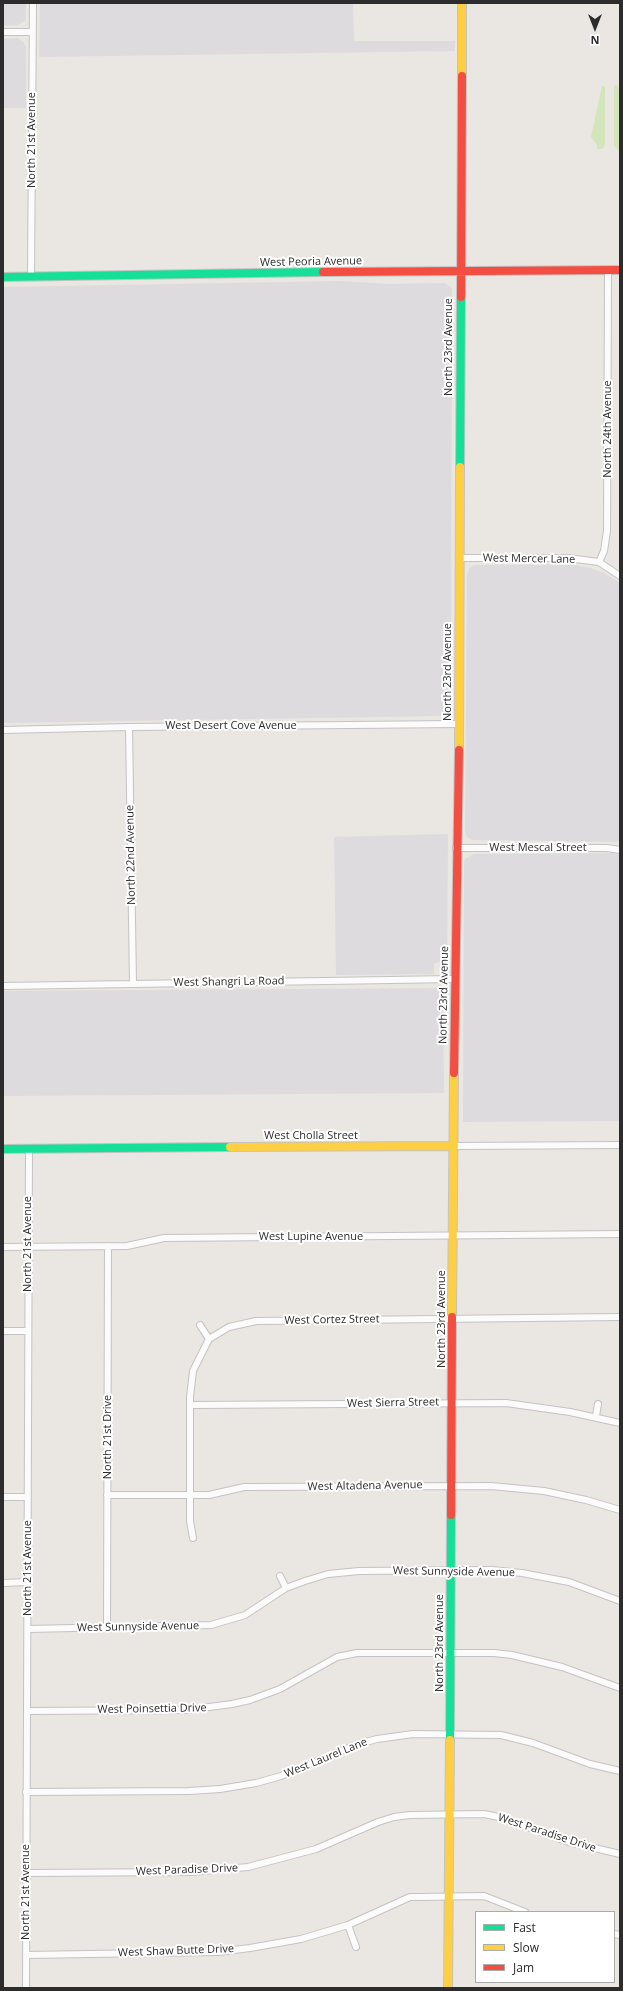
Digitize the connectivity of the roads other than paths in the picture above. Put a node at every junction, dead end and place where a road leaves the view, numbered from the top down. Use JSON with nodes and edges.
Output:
{"nodes":[{"id":1,"x":33,"y":3,"type":"edge"},
{"id":2,"x":462,"y":3,"type":"edge"},
{"id":3,"x":3,"y":32,"type":"edge"},
{"id":4,"x":32,"y":32,"type":"junction"},
{"id":5,"x":460,"y":270,"type":"junction"},
{"id":6,"x":608,"y":270,"type":"junction"},
{"id":7,"x":620,"y":270,"type":"edge"},
{"id":8,"x":3,"y":277,"type":"edge"},
{"id":9,"x":31,"y":277,"type":"junction"},
{"id":10,"x":459,"y":558,"type":"junction"},
{"id":11,"x":599,"y":562,"type":"junction"},
{"id":12,"x":620,"y":576,"type":"edge"},
{"id":13,"x":459,"y":724,"type":"junction"},
{"id":14,"x":129,"y":727,"type":"junction"},
{"id":15,"x":3,"y":730,"type":"edge"},
{"id":16,"x":456,"y":848,"type":"junction"},
{"id":17,"x":620,"y":850,"type":"edge"},
{"id":18,"x":455,"y":979,"type":"junction"},
{"id":19,"x":133,"y":984,"type":"junction"},
{"id":20,"x":3,"y":986,"type":"edge"},
{"id":21,"x":620,"y":1145,"type":"edge"},
{"id":22,"x":454,"y":1146,"type":"junction"},
{"id":23,"x":29,"y":1148,"type":"junction"},
{"id":24,"x":3,"y":1149,"type":"edge"},
{"id":25,"x":620,"y":1234,"type":"edge"},
{"id":26,"x":454,"y":1236,"type":"junction"},
{"id":27,"x":108,"y":1246,"type":"junction"},
{"id":28,"x":3,"y":1247,"type":"edge"},
{"id":29,"x":28,"y":1247,"type":"junction"},
{"id":30,"x":620,"y":1317,"type":"edge"},
{"id":31,"x":453,"y":1318,"type":"junction"},
{"id":32,"x":200,"y":1325,"type":"dead end"},
{"id":33,"x":3,"y":1331,"type":"edge"},
{"id":34,"x":28,"y":1331,"type":"junction"},
{"id":35,"x":209,"y":1339,"type":"junction"},
{"id":36,"x":453,"y":1403,"type":"junction"},
{"id":37,"x":598,"y":1404,"type":"dead end"},
{"id":38,"x":190,"y":1405,"type":"junction"},
{"id":39,"x":596,"y":1416,"type":"junction"},
{"id":40,"x":620,"y":1423,"type":"edge"},
{"id":41,"x":452,"y":1485,"type":"junction"},
{"id":42,"x":108,"y":1495,"type":"junction"},
{"id":43,"x":190,"y":1495,"type":"junction"},
{"id":44,"x":3,"y":1497,"type":"edge"},
{"id":45,"x":28,"y":1497,"type":"junction"},
{"id":46,"x":620,"y":1510,"type":"edge"},
{"id":47,"x":193,"y":1538,"type":"dead end"},
{"id":48,"x":451,"y":1570,"type":"junction"},
{"id":49,"x":280,"y":1576,"type":"dead end"},
{"id":50,"x":27,"y":1582,"type":"junction"},
{"id":51,"x":3,"y":1583,"type":"edge"},
{"id":52,"x":286,"y":1588,"type":"junction"},
{"id":53,"x":620,"y":1601,"type":"edge"},
{"id":54,"x":28,"y":1628,"type":"junction"},
{"id":55,"x":107,"y":1628,"type":"junction"},
{"id":56,"x":451,"y":1653,"type":"junction"},
{"id":57,"x":620,"y":1688,"type":"edge"},
{"id":58,"x":27,"y":1711,"type":"junction"},
{"id":59,"x":451,"y":1734,"type":"junction"},
{"id":60,"x":620,"y":1771,"type":"edge"},
{"id":61,"x":26,"y":1792,"type":"junction"},
{"id":62,"x":450,"y":1814,"type":"junction"},
{"id":63,"x":620,"y":1854,"type":"edge"},
{"id":64,"x":26,"y":1873,"type":"junction"},
{"id":65,"x":449,"y":1896,"type":"junction"},
{"id":66,"x":522,"y":1911,"type":"edge"},
{"id":67,"x":348,"y":1924,"type":"junction"},
{"id":68,"x":356,"y":1946,"type":"dead end"},
{"id":69,"x":26,"y":1955,"type":"junction"},
{"id":70,"x":26,"y":1988,"type":"edge"},
{"id":71,"x":448,"y":1988,"type":"edge"}],
"edges":[{"from":1,"to":4,"type":"street","name":"North 21st Avenue"},
{"from":2,"to":5,"type":"street","name":"North 23rd Avenue"},
{"from":3,"to":4,"type":"street"},
{"from":4,"to":9,"type":"street","name":"North 21st Avenue"},
{"from":5,"to":6,"type":"street","name":"West Peoria Avenue"},
{"from":5,"to":9,"type":"street","name":"West Peoria Avenue"},
{"from":5,"to":10,"type":"street","name":"North 23rd Avenue"},
{"from":6,"to":7,"type":"street","name":"West Peoria Avenue"},
{"from":6,"to":11,"type":"street","name":"North 24th Avenue"},
{"from":8,"to":9,"type":"street","name":"West Peoria Avenue"},
{"from":10,"to":11,"type":"street","name":"West Mercer Lane"},
{"from":10,"to":13,"type":"street","name":"North 23rd Avenue"},
{"from":11,"to":12,"type":"street"},
{"from":13,"to":14,"type":"street","name":"West Desert Cove Avenue"},
{"from":13,"to":16,"type":"street","name":"North 23rd Avenue"},
{"from":14,"to":15,"type":"street","name":"West Desert Cove Avenue"},
{"from":14,"to":19,"type":"street","name":"North 22nd Avenue"},
{"from":16,"to":17,"type":"street","name":"West Mescal Street"},
{"from":16,"to":18,"type":"street","name":"North 23rd Avenue"},
{"from":18,"to":19,"type":"street","name":"West Shangri La Road"},
{"from":18,"to":22,"type":"street","name":"North 23rd Avenue"},
{"from":19,"to":20,"type":"street","name":"West Shangri La Road"},
{"from":21,"to":22,"type":"street","name":"West Cholla Street"},
{"from":22,"to":23,"type":"street","name":"West Cholla Street"},
{"from":22,"to":26,"type":"street","name":"North 23rd Avenue"},
{"from":23,"to":24,"type":"street","name":"West Cholla Street"},
{"from":23,"to":29,"type":"street","name":"North 21st Avenue"},
{"from":25,"to":26,"type":"street","name":"West Lupine Avenue"},
{"from":26,"to":27,"type":"street","name":"West Lupine Avenue"},
{"from":26,"to":31,"type":"street","name":"North 23rd Avenue"},
{"from":27,"to":29,"type":"street","name":"West Lupine Avenue"},
{"from":27,"to":42,"type":"street","name":"North 21st Drive"},
{"from":28,"to":29,"type":"street","name":"West Lupine Avenue"},
{"from":29,"to":34,"type":"street","name":"North 21st Avenue"},
{"from":30,"to":31,"type":"street","name":"West Cortez Street"},
{"from":31,"to":35,"type":"street","name":"West Cortez Street"},
{"from":31,"to":36,"type":"street","name":"North 23rd Avenue"},
{"from":32,"to":35,"type":"street"},
{"from":33,"to":34,"type":"street"},
{"from":34,"to":45,"type":"street","name":"North 21st Avenue"},
{"from":35,"to":38,"type":"street"},
{"from":36,"to":38,"type":"street","name":"West Sierra Street"},
{"from":36,"to":39,"type":"street","name":"West Sierra Street"},
{"from":36,"to":41,"type":"street","name":"North 23rd Avenue"},
{"from":37,"to":39,"type":"street"},
{"from":38,"to":43,"type":"street"},
{"from":39,"to":40,"type":"street","name":"West Sierra Street"},
{"from":41,"to":43,"type":"street","name":"West Altadena Avenue"},
{"from":41,"to":46,"type":"street","name":"West Altadena Avenue"},
{"from":41,"to":48,"type":"street","name":"North 23rd Avenue"},
{"from":42,"to":43,"type":"street","name":"West Altadena Avenue"},
{"from":42,"to":55,"type":"street","name":"North 21st Drive"},
{"from":43,"to":47,"type":"street"},
{"from":44,"to":45,"type":"street"},
{"from":45,"to":50,"type":"street","name":"North 21st Avenue"},
{"from":48,"to":52,"type":"street","name":"West Sunnyside Avenue"},
{"from":48,"to":53,"type":"street","name":"West Sunnyside Avenue"},
{"from":48,"to":56,"type":"street","name":"North 23rd Avenue"},
{"from":49,"to":52,"type":"street"},
{"from":50,"to":51,"type":"street"},
{"from":50,"to":54,"type":"street","name":"North 21st Avenue"},
{"from":52,"to":55,"type":"street","name":"West Sunnyside Avenue"},
{"from":54,"to":55,"type":"street","name":"West Sunnyside Avenue"},
{"from":54,"to":58,"type":"street","name":"North 21st Avenue"},
{"from":56,"to":57,"type":"street","name":"West Poinsettia Drive"},
{"from":56,"to":58,"type":"street","name":"West Poinsettia Drive"},
{"from":56,"to":59,"type":"street","name":"North 23rd Avenue"},
{"from":58,"to":61,"type":"street","name":"North 21st Avenue"},
{"from":59,"to":60,"type":"street","name":"West Laurel Lane"},
{"from":59,"to":61,"type":"street","name":"West Laurel Lane"},
{"from":59,"to":62,"type":"street","name":"North 23rd Avenue"},
{"from":61,"to":64,"type":"street","name":"North 21st Avenue"},
{"from":62,"to":63,"type":"street","name":"West Paradise Drive"},
{"from":62,"to":64,"type":"street","name":"West Paradise Drive"},
{"from":62,"to":65,"type":"street","name":"North 23rd Avenue"},
{"from":64,"to":69,"type":"street","name":"North 21st Avenue"},
{"from":65,"to":66,"type":"street","name":"West Shaw Butte Drive"},
{"from":65,"to":67,"type":"street","name":"West Shaw Butte Drive"},
{"from":65,"to":71,"type":"street","name":"North 23rd Avenue"},
{"from":67,"to":68,"type":"street"},
{"from":67,"to":69,"type":"street","name":"West Shaw Butte Drive"},
{"from":69,"to":70,"type":"street","name":"North 21st Avenue"}]}
